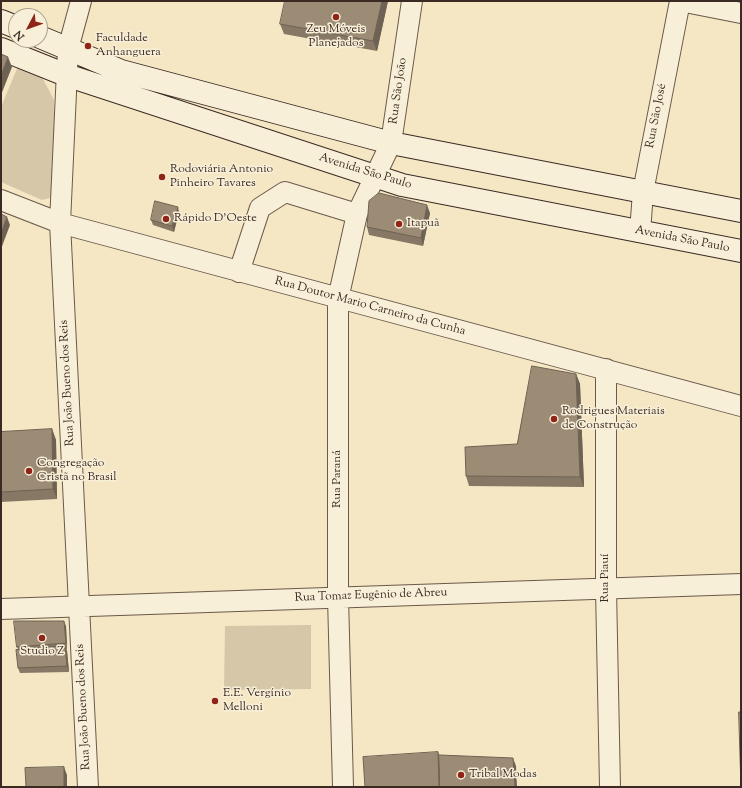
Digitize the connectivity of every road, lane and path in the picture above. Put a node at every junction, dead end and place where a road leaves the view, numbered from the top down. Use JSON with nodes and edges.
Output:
{"nodes":[{"id":1,"x":81,"y":1,"type":"edge"},
{"id":2,"x":412,"y":1,"type":"edge"},
{"id":3,"x":680,"y":1,"type":"edge"},
{"id":4,"x":741,"y":13,"type":"edge"},
{"id":5,"x":48,"y":40,"type":"edge"},
{"id":6,"x":1,"y":49,"type":"edge"},
{"id":7,"x":68,"y":49,"type":"junction"},
{"id":8,"x":66,"y":75,"type":"junction"},
{"id":9,"x":391,"y":144,"type":"junction"},
{"id":10,"x":376,"y":177,"type":"junction"},
{"id":11,"x":643,"y":192,"type":"junction"},
{"id":12,"x":1,"y":200,"type":"edge"},
{"id":13,"x":741,"y":211,"type":"edge"},
{"id":14,"x":357,"y":214,"type":"junction"},
{"id":15,"x":60,"y":223,"type":"junction"},
{"id":16,"x":640,"y":232,"type":"junction"},
{"id":17,"x":741,"y":251,"type":"edge"},
{"id":18,"x":239,"y":272,"type":"junction"},
{"id":19,"x":338,"y":299,"type":"junction"},
{"id":20,"x":606,"y":369,"type":"junction"},
{"id":21,"x":741,"y":406,"type":"edge"},
{"id":22,"x":741,"y":584,"type":"edge"},
{"id":23,"x":606,"y":588,"type":"junction"},
{"id":24,"x":338,"y":597,"type":"junction"},
{"id":25,"x":79,"y":606,"type":"junction"},
{"id":26,"x":1,"y":609,"type":"edge"},
{"id":27,"x":88,"y":787,"type":"edge"},
{"id":28,"x":343,"y":787,"type":"edge"},
{"id":29,"x":610,"y":787,"type":"edge"}],
"edges":[{"from":1,"to":7,"type":"street","name":"Rua João Bueno dos Reis"},
{"from":2,"to":9,"type":"street","name":"Rua São João"},
{"from":3,"to":4,"type":"street"},
{"from":3,"to":11,"type":"street","name":"Rua São José"},
{"from":5,"to":7,"type":"main road"},
{"from":6,"to":8,"type":"main road","name":"Avenida São Paulo"},
{"from":7,"to":8,"type":"street","name":"Rua João Bueno dos Reis"},
{"from":7,"to":9,"type":"main road"},
{"from":8,"to":10,"type":"main road","name":"Avenida São Paulo"},
{"from":8,"to":15,"type":"street","name":"Rua João Bueno dos Reis"},
{"from":9,"to":10,"type":"street","name":"Rua São João"},
{"from":9,"to":11,"type":"main road"},
{"from":10,"to":14,"type":"street","name":"Rua Paraná"},
{"from":10,"to":16,"type":"main road","name":"Avenida São Paulo"},
{"from":11,"to":13,"type":"main road"},
{"from":11,"to":16,"type":"street","name":"Rua São José"},
{"from":12,"to":15,"type":"street","name":"Rua Doutor Mario Carneiro da Cunha"},
{"from":14,"to":18,"type":"street"},
{"from":14,"to":19,"type":"street","name":"Rua Paraná"},
{"from":15,"to":18,"type":"street","name":"Rua Doutor Mario Carneiro da Cunha"},
{"from":15,"to":25,"type":"street","name":"Rua João Bueno dos Reis"},
{"from":16,"to":17,"type":"main road","name":"Avenida São Paulo"},
{"from":18,"to":19,"type":"street","name":"Rua Doutor Mario Carneiro da Cunha"},
{"from":19,"to":20,"type":"street","name":"Rua Doutor Mario Carneiro da Cunha"},
{"from":19,"to":24,"type":"street","name":"Rua Paraná"},
{"from":20,"to":21,"type":"street","name":"Rua Doutor Mario Carneiro da Cunha"},
{"from":20,"to":23,"type":"street","name":"Rua Piauí"},
{"from":22,"to":23,"type":"street","name":"Rua Tomaz Eugênio de Abreu"},
{"from":23,"to":24,"type":"street","name":"Rua Tomaz Eugênio de Abreu"},
{"from":23,"to":29,"type":"street","name":"Rua Piauí"},
{"from":24,"to":25,"type":"street","name":"Rua Tomaz Eugênio de Abreu"},
{"from":24,"to":28,"type":"street","name":"Rua Paraná"},
{"from":25,"to":26,"type":"street","name":"Rua Tomaz Eugênio de Abreu"},
{"from":25,"to":27,"type":"street","name":"Rua João Bueno dos Reis"}]}
